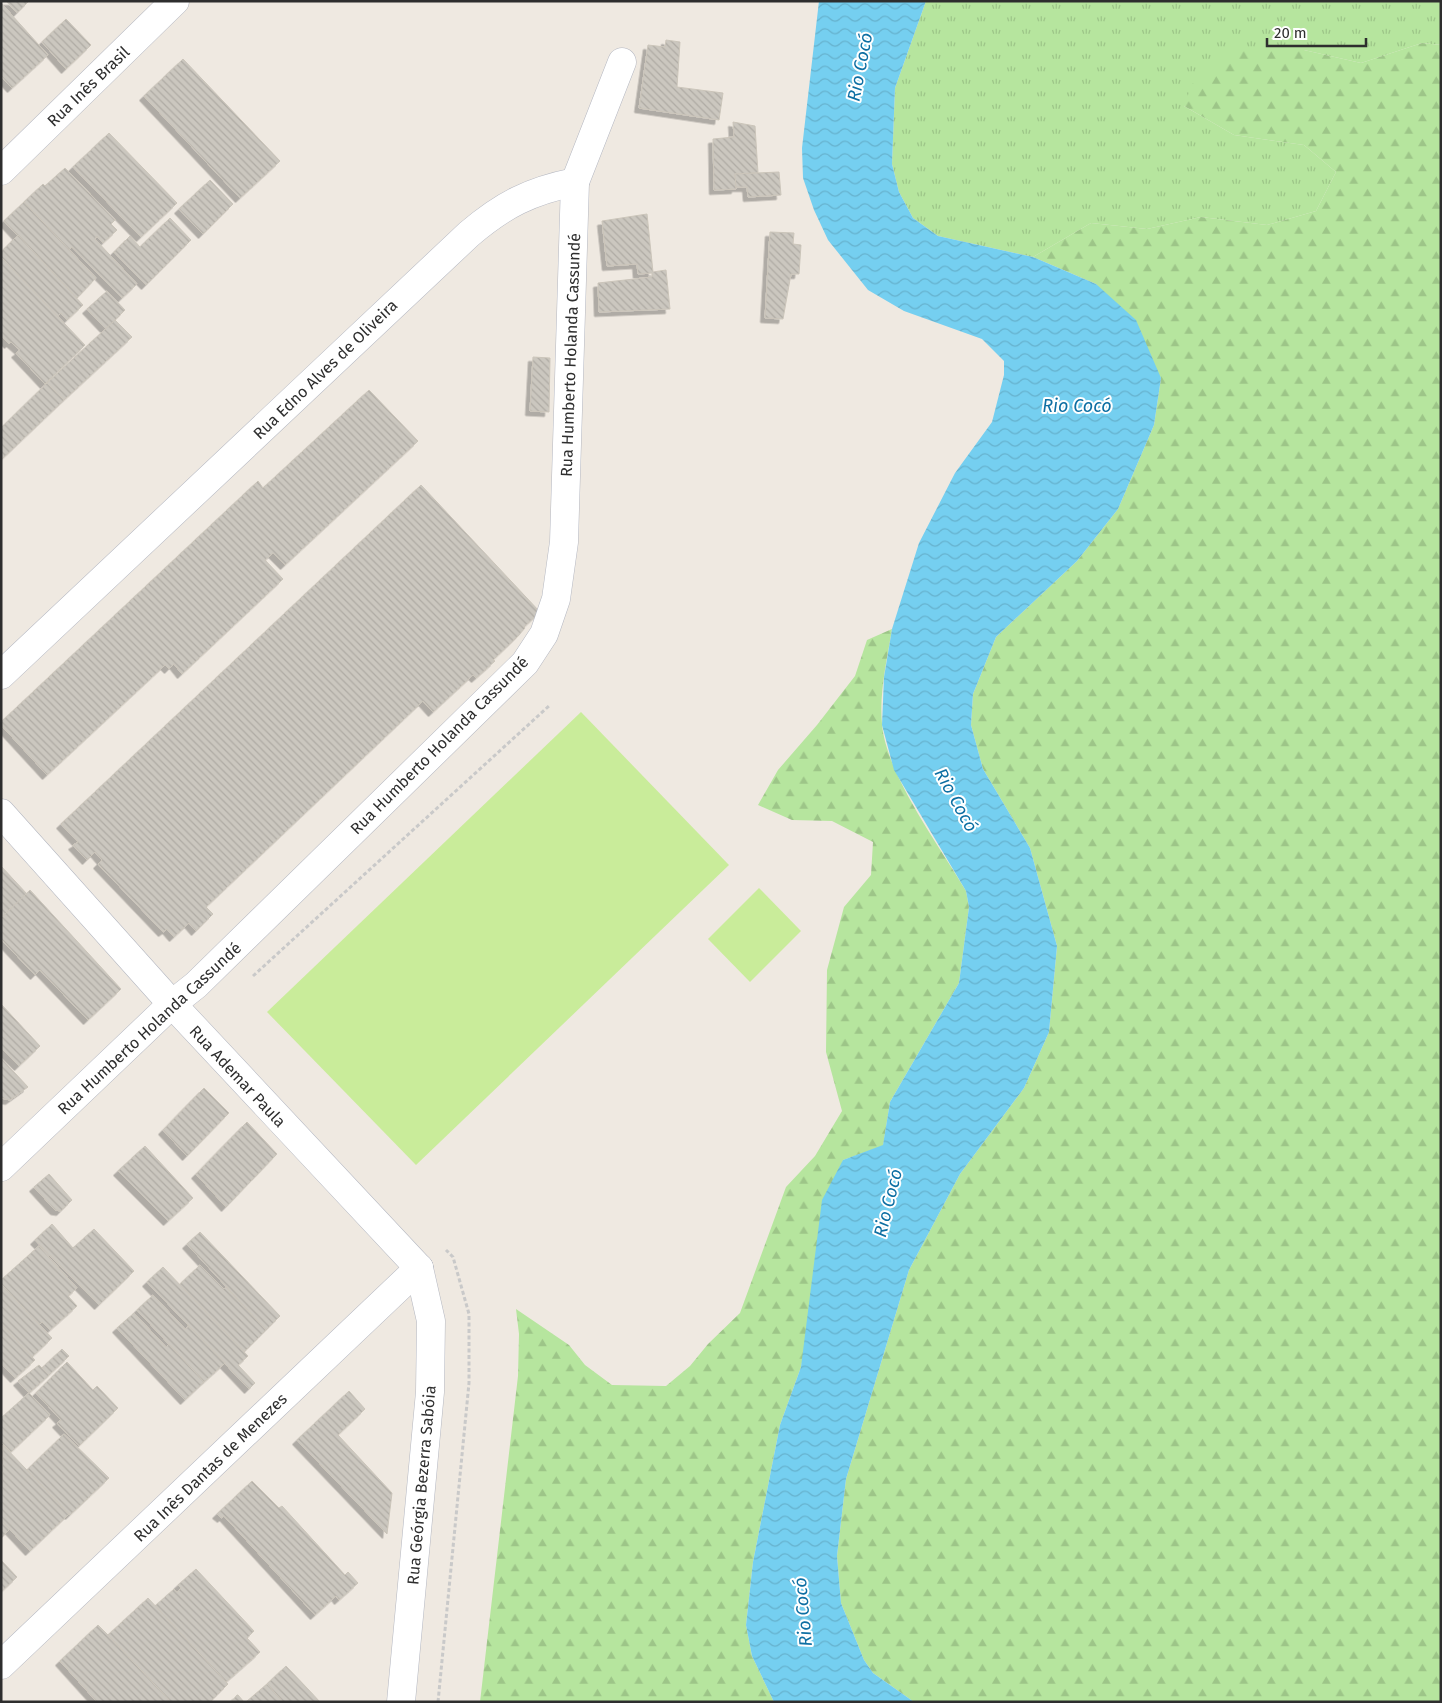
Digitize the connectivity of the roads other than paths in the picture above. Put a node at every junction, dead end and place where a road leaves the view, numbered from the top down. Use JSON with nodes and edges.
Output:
{"nodes":[{"id":1,"x":175,"y":1,"type":"edge"},
{"id":2,"x":622,"y":62,"type":"dead end"},
{"id":3,"x":1,"y":171,"type":"edge"},
{"id":4,"x":575,"y":182,"type":"junction"},
{"id":5,"x":1,"y":675,"type":"edge"},
{"id":6,"x":1,"y":813,"type":"edge"},
{"id":7,"x":172,"y":1004,"type":"junction"},
{"id":8,"x":1,"y":1167,"type":"edge"},
{"id":9,"x":419,"y":1268,"type":"junction"},
{"id":10,"x":1,"y":1665,"type":"edge"},
{"id":11,"x":401,"y":1702,"type":"edge"}],
"edges":[{"from":1,"to":3,"type":"street","name":"Rua Inês Brasil"},
{"from":2,"to":4,"type":"street"},
{"from":4,"to":5,"type":"street","name":"Rua Edno Alves de Oliveira"},
{"from":4,"to":7,"type":"street","name":"Rua Humberto Holanda Cassundé"},
{"from":6,"to":7,"type":"street","name":"Rua Ademar Paula"},
{"from":7,"to":8,"type":"street","name":"Rua Humberto Holanda Cassundé"},
{"from":7,"to":9,"type":"street","name":"Rua Ademar Paula"},
{"from":9,"to":10,"type":"street","name":"Rua Inês Dantas de Menezes"},
{"from":9,"to":11,"type":"street","name":"Rua Geórgia Bezerra Sabóia"}]}
